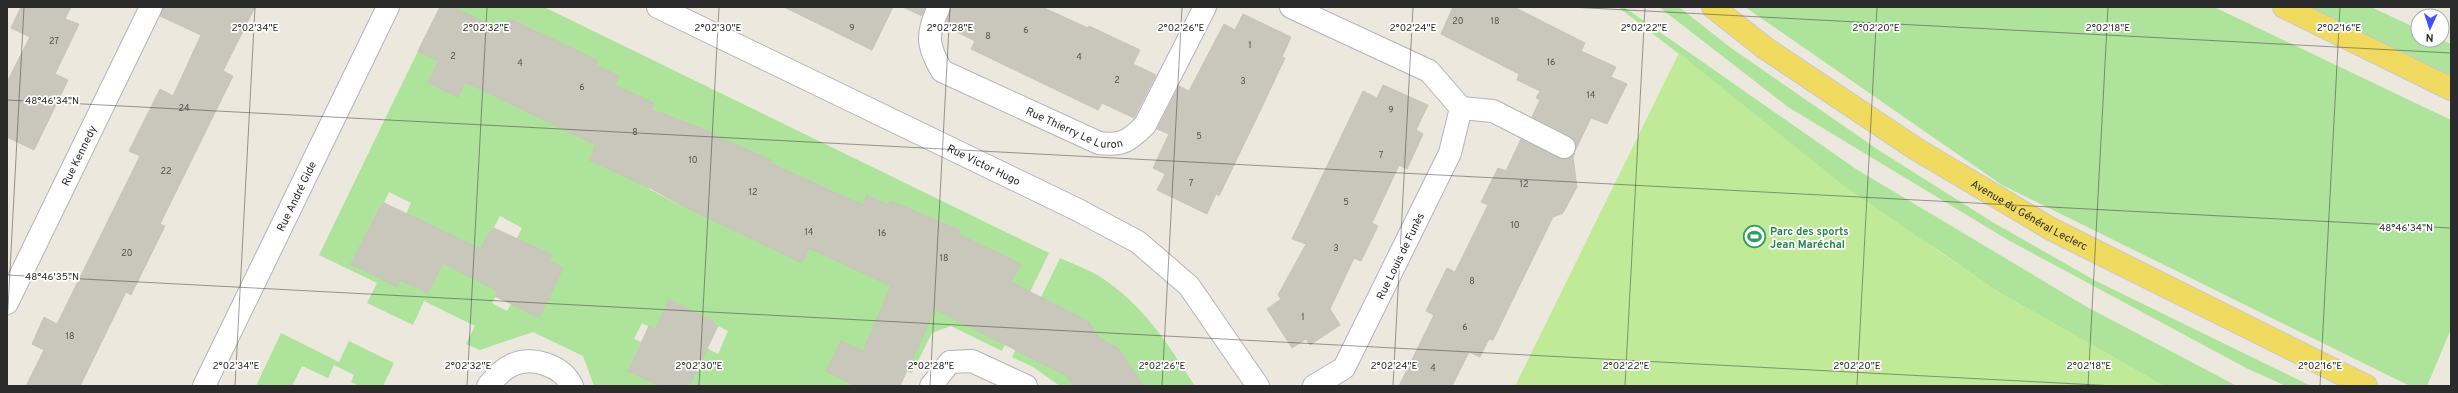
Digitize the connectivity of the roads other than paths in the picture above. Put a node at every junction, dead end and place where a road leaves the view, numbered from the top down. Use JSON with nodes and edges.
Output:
{"nodes":[{"id":1,"x":151,"y":7,"type":"edge"},
{"id":2,"x":388,"y":7,"type":"edge"},
{"id":3,"x":658,"y":7,"type":"edge"},
{"id":4,"x":939,"y":7,"type":"edge"},
{"id":5,"x":1205,"y":7,"type":"edge"},
{"id":6,"x":1291,"y":7,"type":"edge"},
{"id":7,"x":1713,"y":7,"type":"edge"},
{"id":8,"x":2284,"y":7,"type":"edge"},
{"id":9,"x":2451,"y":89,"type":"edge"},
{"id":10,"x":1461,"y":108,"type":"junction"},
{"id":11,"x":1564,"y":147,"type":"dead end"},
{"id":12,"x":7,"y":303,"type":"edge"},
{"id":13,"x":204,"y":386,"type":"edge"},
{"id":14,"x":488,"y":386,"type":"edge"},
{"id":15,"x":572,"y":386,"type":"edge"},
{"id":16,"x":931,"y":386,"type":"edge"},
{"id":17,"x":1026,"y":386,"type":"edge"},
{"id":18,"x":1258,"y":386,"type":"edge"},
{"id":19,"x":1314,"y":386,"type":"edge"},
{"id":20,"x":2366,"y":386,"type":"edge"}],
"edges":[{"from":1,"to":12,"type":"street","name":"Rue Kennedy"},
{"from":2,"to":13,"type":"street","name":"Rue André Gide"},
{"from":3,"to":18,"type":"street","name":"Rue Victor Hugo"},
{"from":4,"to":5,"type":"street","name":"Rue Thierry Le Luron"},
{"from":6,"to":10,"type":"street"},
{"from":7,"to":20,"type":"main road","name":"Avenue du Général Leclerc"},
{"from":8,"to":9,"type":"main road"},
{"from":10,"to":11,"type":"street"},
{"from":10,"to":19,"type":"street","name":"Rue Louis de Funès"},
{"from":14,"to":15,"type":"street"},
{"from":16,"to":17,"type":"street"}]}
